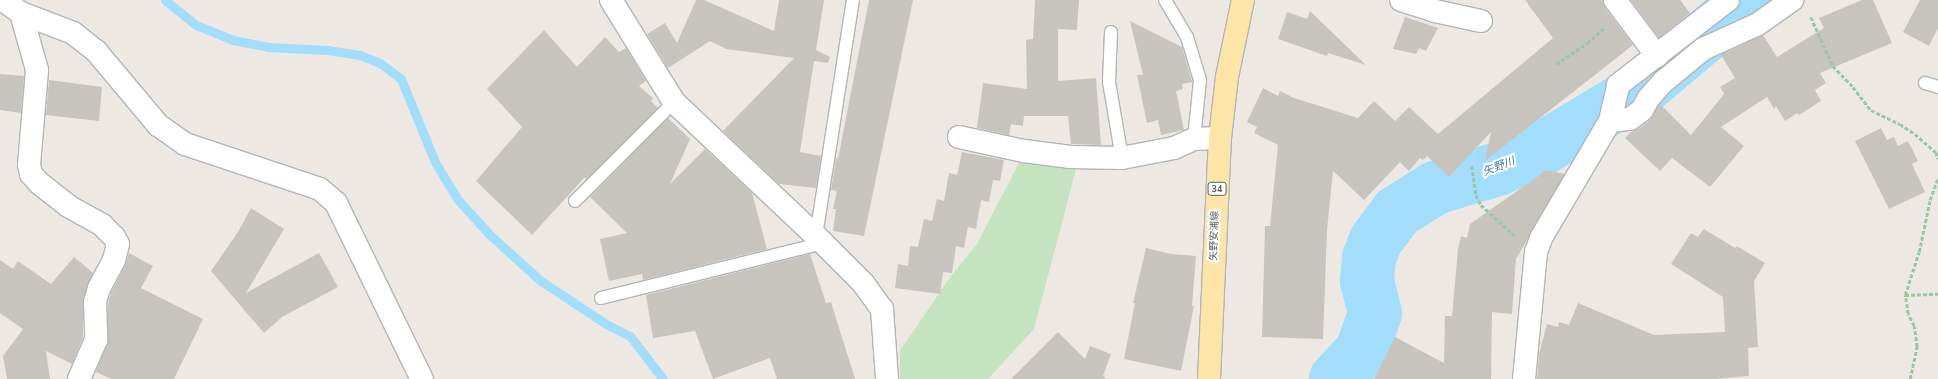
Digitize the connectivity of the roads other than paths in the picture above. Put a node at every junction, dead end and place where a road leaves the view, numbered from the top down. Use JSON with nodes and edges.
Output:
{"nodes":[{"id":1,"x":3,"y":0,"type":"edge"},
{"id":2,"x":611,"y":0,"type":"edge"},
{"id":3,"x":853,"y":0,"type":"edge"},
{"id":4,"x":1165,"y":0,"type":"edge"},
{"id":5,"x":1243,"y":0,"type":"edge"},
{"id":6,"x":1401,"y":0,"type":"edge"},
{"id":7,"x":1728,"y":0,"type":"edge"},
{"id":8,"x":1620,"y":6,"type":"edge"},
{"id":9,"x":1801,"y":6,"type":"edge"},
{"id":10,"x":21,"y":13,"type":"junction"},
{"id":11,"x":1481,"y":21,"type":"dead end"},
{"id":12,"x":1111,"y":32,"type":"dead end"},
{"id":13,"x":1657,"y":56,"type":"junction"},
{"id":14,"x":1925,"y":83,"type":"dead end"},
{"id":15,"x":1938,"y":87,"type":"edge"},
{"id":16,"x":674,"y":102,"type":"junction"},
{"id":17,"x":1610,"y":121,"type":"junction"},
{"id":18,"x":959,"y":137,"type":"dead end"},
{"id":19,"x":1220,"y":138,"type":"junction"},
{"id":20,"x":1194,"y":139,"type":"junction"},
{"id":21,"x":1122,"y":158,"type":"junction"},
{"id":22,"x":575,"y":201,"type":"dead end"},
{"id":23,"x":820,"y":239,"type":"junction"},
{"id":24,"x":600,"y":298,"type":"dead end"},
{"id":25,"x":80,"y":379,"type":"edge"},
{"id":26,"x":422,"y":379,"type":"edge"},
{"id":27,"x":887,"y":379,"type":"edge"},
{"id":28,"x":1209,"y":379,"type":"edge"},
{"id":29,"x":1524,"y":379,"type":"edge"}],
"edges":[{"from":1,"to":10,"type":"street"},
{"from":2,"to":16,"type":"street"},
{"from":3,"to":23,"type":"lane"},
{"from":4,"to":20,"type":"lane"},
{"from":5,"to":19,"type":"main road","name":"矢野安浦線","number":"34"},
{"from":6,"to":11,"type":"street"},
{"from":7,"to":13,"type":"street"},
{"from":8,"to":13,"type":"street"},
{"from":9,"to":17,"type":"street"},
{"from":10,"to":25,"type":"street"},
{"from":10,"to":26,"type":"street"},
{"from":12,"to":21,"type":"lane"},
{"from":13,"to":17,"type":"street"},
{"from":14,"to":15,"type":"lane"},
{"from":16,"to":22,"type":"lane"},
{"from":16,"to":23,"type":"street"},
{"from":17,"to":29,"type":"street"},
{"from":18,"to":21,"type":"street"},
{"from":19,"to":20,"type":"street"},
{"from":19,"to":28,"type":"main road","name":"矢野安浦線","number":"34"},
{"from":20,"to":21,"type":"street"},
{"from":23,"to":24,"type":"lane"},
{"from":23,"to":27,"type":"street"}]}
